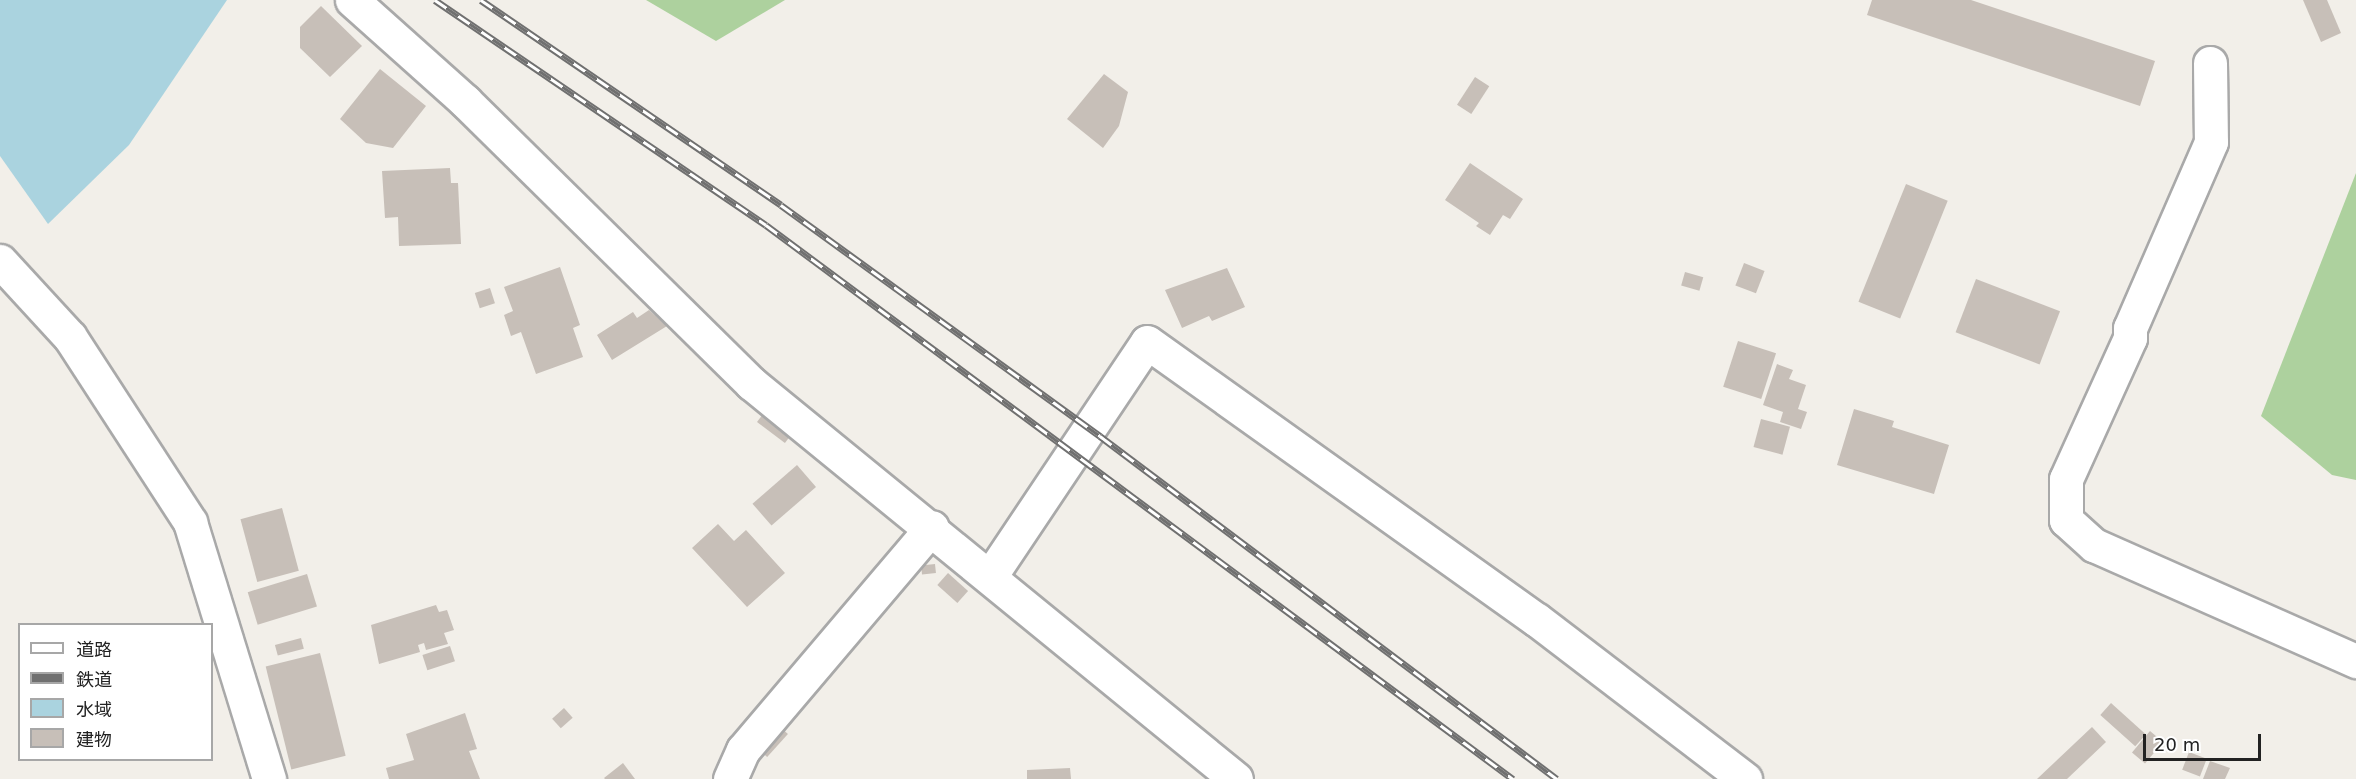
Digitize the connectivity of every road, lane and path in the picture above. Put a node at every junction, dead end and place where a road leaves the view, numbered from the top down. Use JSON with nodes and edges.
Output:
{"nodes":[{"id":1,"x":352,"y":0,"type":"edge"},
{"id":2,"x":2210,"y":63,"type":"dead end"},
{"id":3,"x":0,"y":261,"type":"edge"},
{"id":4,"x":932,"y":528,"type":"junction"},
{"id":5,"x":991,"y":575,"type":"junction"},
{"id":6,"x":2356,"y":661,"type":"edge"},
{"id":7,"x":269,"y":779,"type":"edge"},
{"id":8,"x":730,"y":779,"type":"edge"},
{"id":9,"x":1236,"y":779,"type":"edge"},
{"id":10,"x":1745,"y":779,"type":"edge"}],
"edges":[{"from":1,"to":4,"type":"street"},
{"from":2,"to":6,"type":"street"},
{"from":3,"to":7,"type":"street"},
{"from":4,"to":5,"type":"street"},
{"from":4,"to":8,"type":"street"},
{"from":5,"to":9,"type":"street"},
{"from":5,"to":10,"type":"street"}]}
